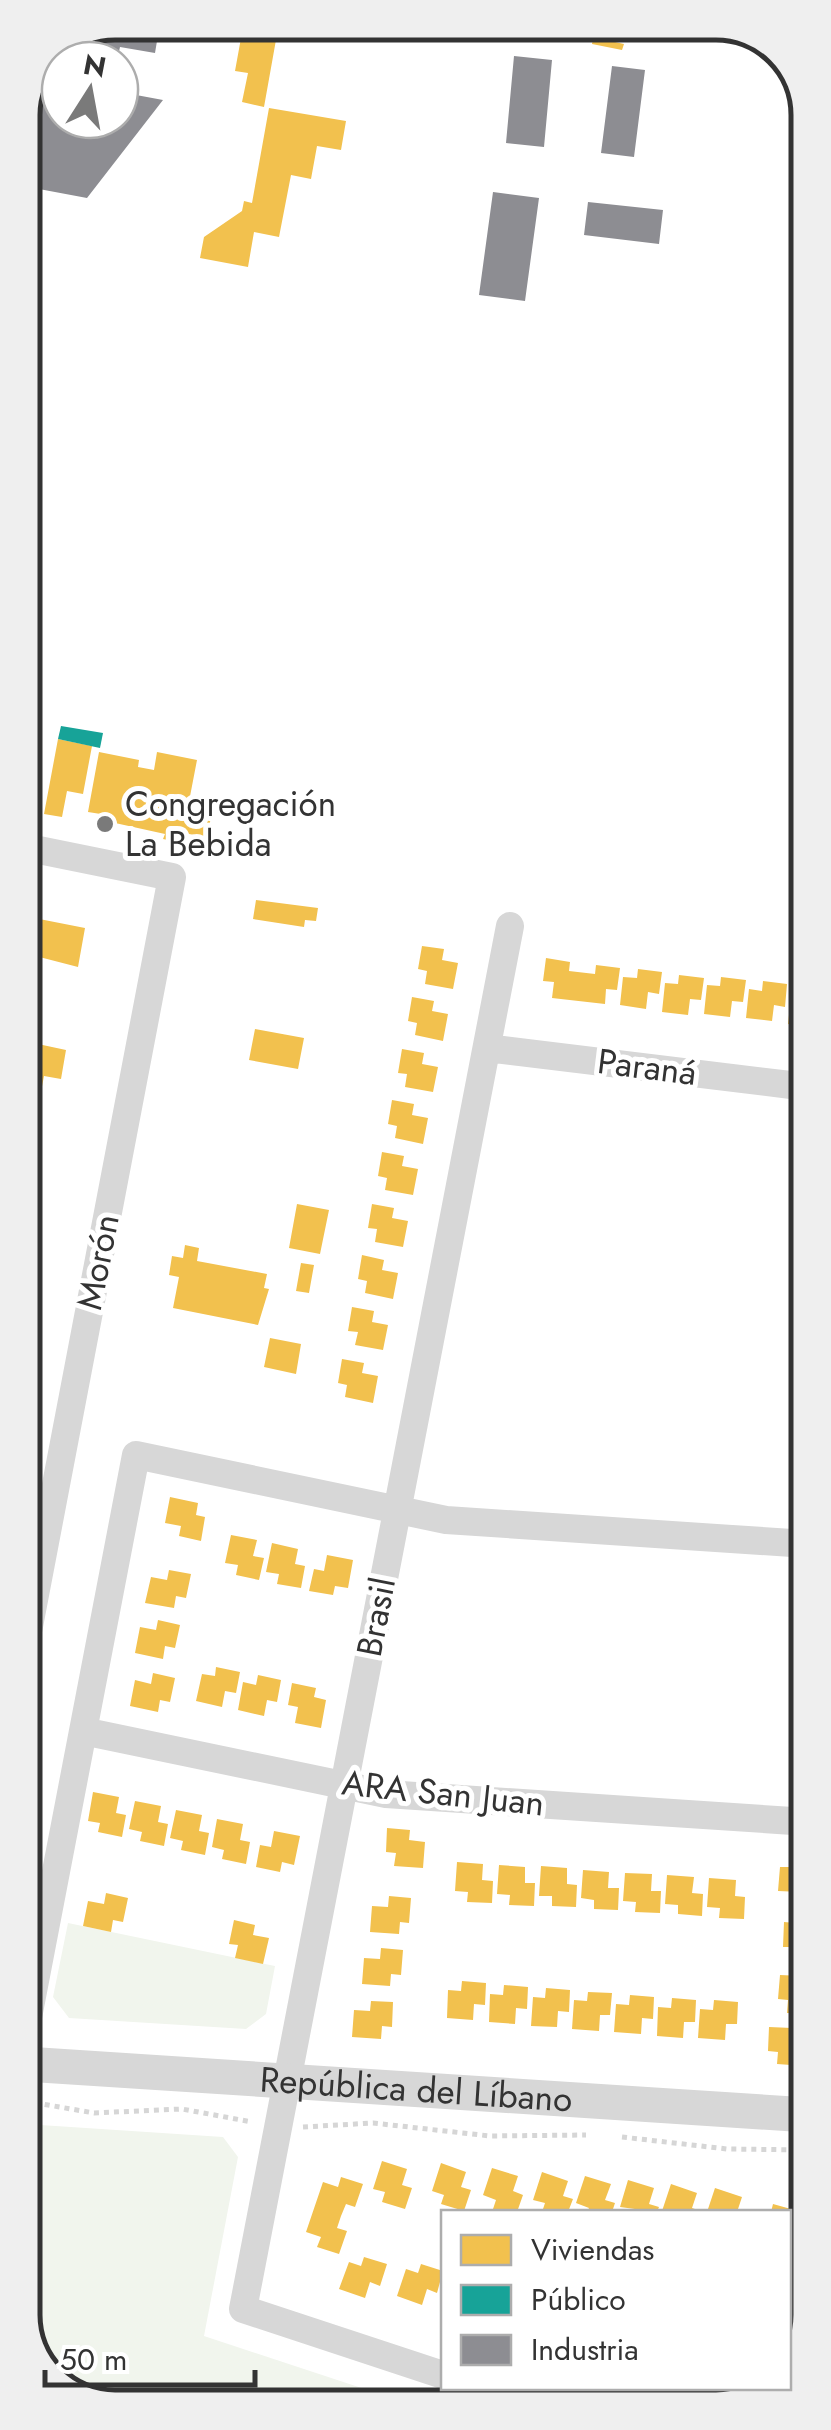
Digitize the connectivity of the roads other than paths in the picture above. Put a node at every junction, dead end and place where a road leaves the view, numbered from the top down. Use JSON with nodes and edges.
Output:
{"nodes":[{"id":1,"x":40,"y":850,"type":"edge"},
{"id":2,"x":510,"y":926,"type":"dead end"},
{"id":3,"x":486,"y":1048,"type":"junction"},
{"id":4,"x":791,"y":1085,"type":"edge"},
{"id":5,"x":397,"y":1510,"type":"junction"},
{"id":6,"x":791,"y":1543,"type":"edge"},
{"id":7,"x":40,"y":1568,"type":"edge"},
{"id":8,"x":83,"y":1731,"type":"junction"},
{"id":9,"x":344,"y":1785,"type":"junction"},
{"id":10,"x":791,"y":1821,"type":"edge"},
{"id":11,"x":40,"y":1954,"type":"edge"},
{"id":12,"x":40,"y":2065,"type":"edge"},
{"id":13,"x":287,"y":2081,"type":"junction"},
{"id":14,"x":791,"y":2114,"type":"edge"},
{"id":15,"x":441,"y":2375,"type":"edge"}],
"edges":[{"from":1,"to":7,"type":"street","name":"Morón"},
{"from":2,"to":3,"type":"street","name":"Brasil"},
{"from":3,"to":4,"type":"street","name":"Paraná"},
{"from":3,"to":5,"type":"street","name":"Brasil"},
{"from":5,"to":6,"type":"street"},
{"from":5,"to":8,"type":"street"},
{"from":5,"to":9,"type":"street","name":"Brasil"},
{"from":8,"to":9,"type":"street","name":"ARA San Juan"},
{"from":8,"to":11,"type":"street"},
{"from":9,"to":10,"type":"street","name":"ARA San Juan"},
{"from":9,"to":13,"type":"street","name":"Brasil"},
{"from":12,"to":13,"type":"street","name":"República del Líbano"},
{"from":13,"to":14,"type":"street","name":"República del Líbano"},
{"from":13,"to":15,"type":"street","name":"Brasil"}]}
